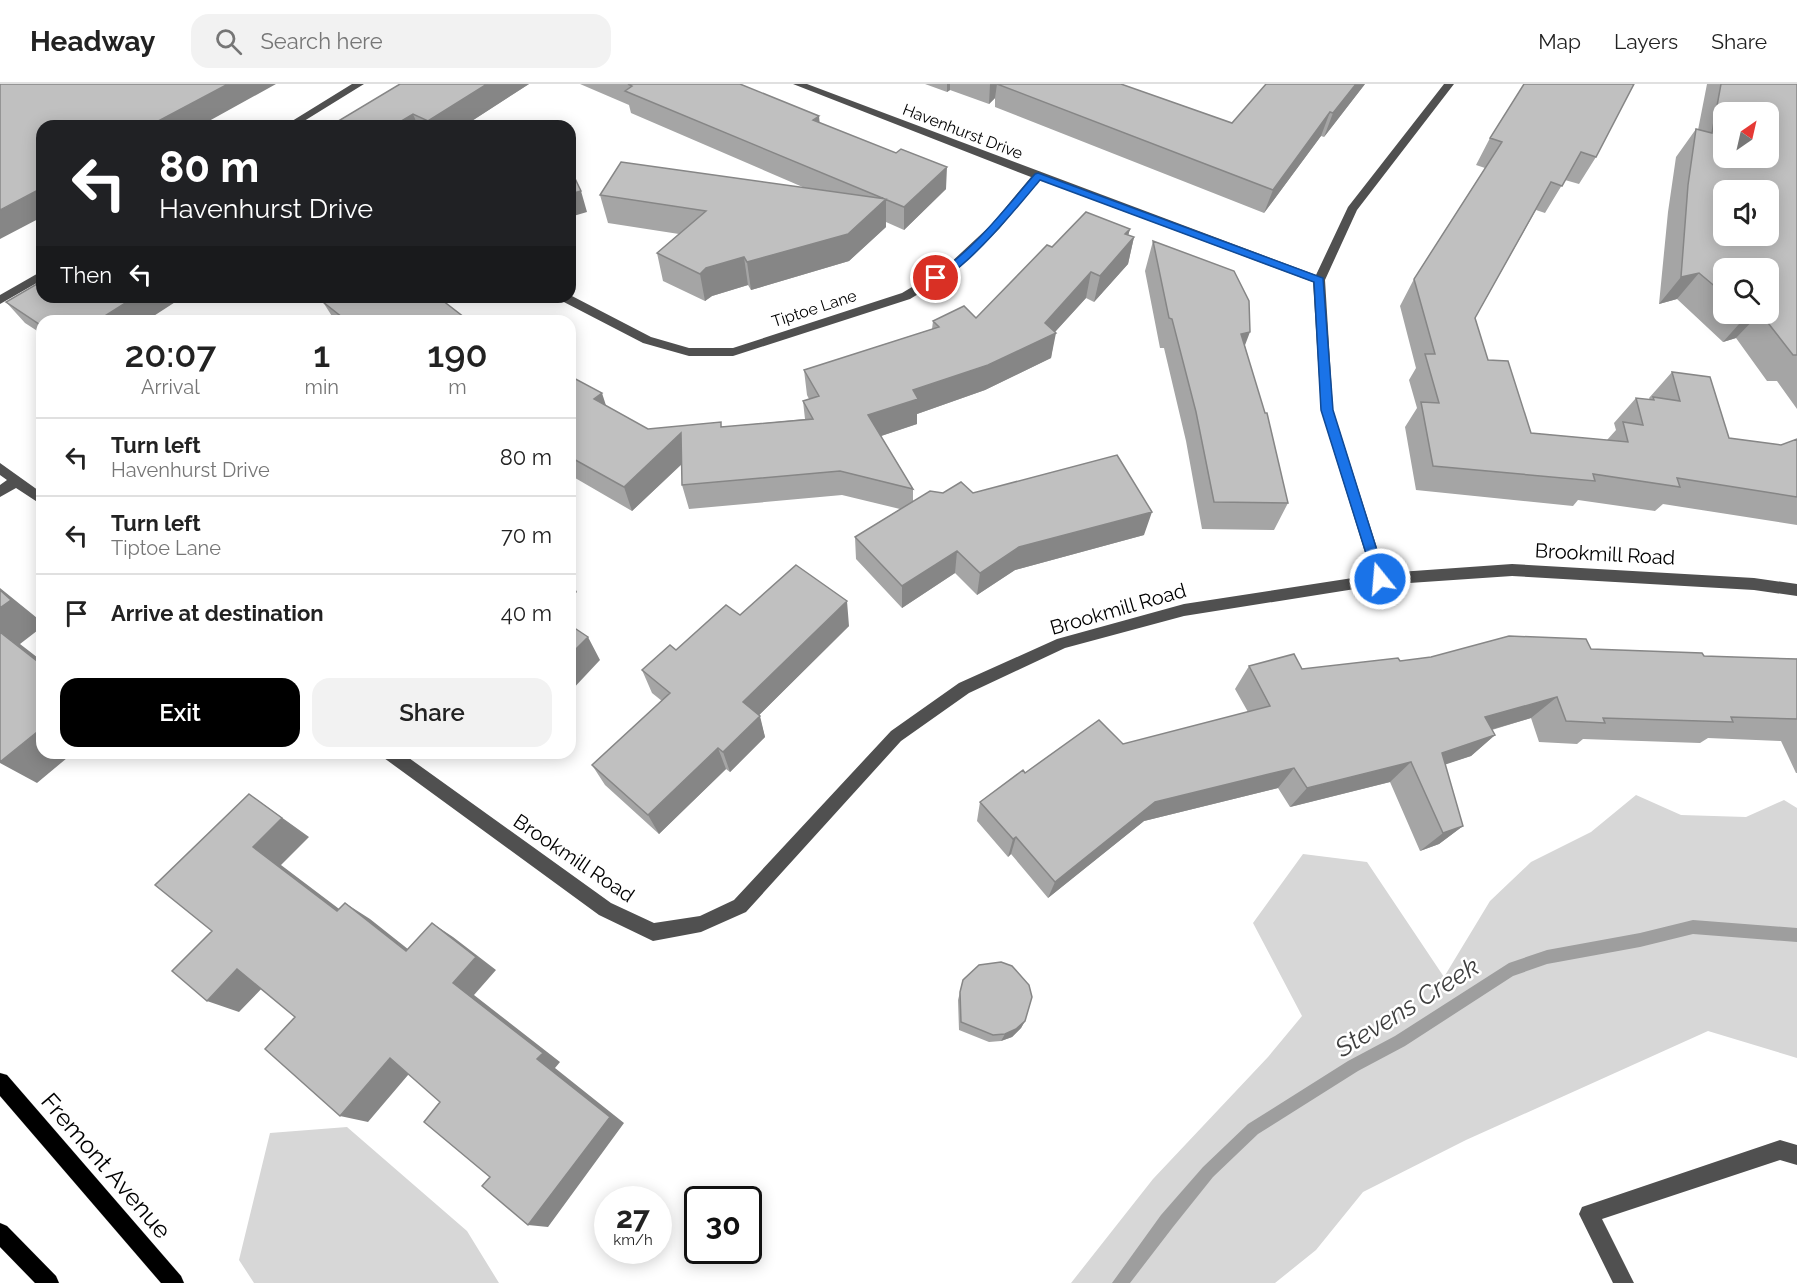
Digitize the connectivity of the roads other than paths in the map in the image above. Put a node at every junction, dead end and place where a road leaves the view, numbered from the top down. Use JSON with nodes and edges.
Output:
{"nodes":[{"id":1,"x":359,"y":84,"type":"edge"},
{"id":2,"x":798,"y":84,"type":"edge"},
{"id":3,"x":1449,"y":84,"type":"edge"},
{"id":4,"x":299,"y":120,"type":"edge"},
{"id":5,"x":1038,"y":176,"type":"junction"},
{"id":6,"x":36,"y":279,"type":"edge"},
{"id":7,"x":1319,"y":280,"type":"junction"},
{"id":8,"x":0,"y":300,"type":"edge"},
{"id":9,"x":576,"y":303,"type":"edge"},
{"id":10,"x":0,"y":468,"type":"edge"},
{"id":11,"x":16,"y":481,"type":"junction"},
{"id":12,"x":0,"y":492,"type":"edge"},
{"id":13,"x":36,"y":496,"type":"edge"},
{"id":14,"x":1380,"y":579,"type":"junction"},
{"id":15,"x":1797,"y":590,"type":"edge"},
{"id":16,"x":398,"y":759,"type":"edge"},
{"id":17,"x":0,"y":1082,"type":"edge"},
{"id":18,"x":1797,"y":1155,"type":"edge"},
{"id":19,"x":0,"y":1233,"type":"edge"},
{"id":20,"x":49,"y":1283,"type":"edge"},
{"id":21,"x":174,"y":1283,"type":"edge"},
{"id":22,"x":1624,"y":1283,"type":"edge"}],
"edges":[{"from":1,"to":4,"type":"street"},
{"from":2,"to":5,"type":"street","name":"Havenhurst Drive"},
{"from":3,"to":7,"type":"street"},
{"from":5,"to":7,"type":"street","name":"Havenhurst Drive"},
{"from":5,"to":9,"type":"street","name":"Tiptoe Lane"},
{"from":6,"to":8,"type":"street"},
{"from":7,"to":14,"type":"street"},
{"from":10,"to":11,"type":"street"},
{"from":11,"to":12,"type":"street"},
{"from":11,"to":13,"type":"street"},
{"from":14,"to":15,"type":"street","name":"Brookmill Road"},
{"from":14,"to":16,"type":"street","name":"Brookmill Road"},
{"from":17,"to":21,"type":"main road","name":"Fremont Avenue"},
{"from":18,"to":22,"type":"street"},
{"from":19,"to":20,"type":"main road"}]}
